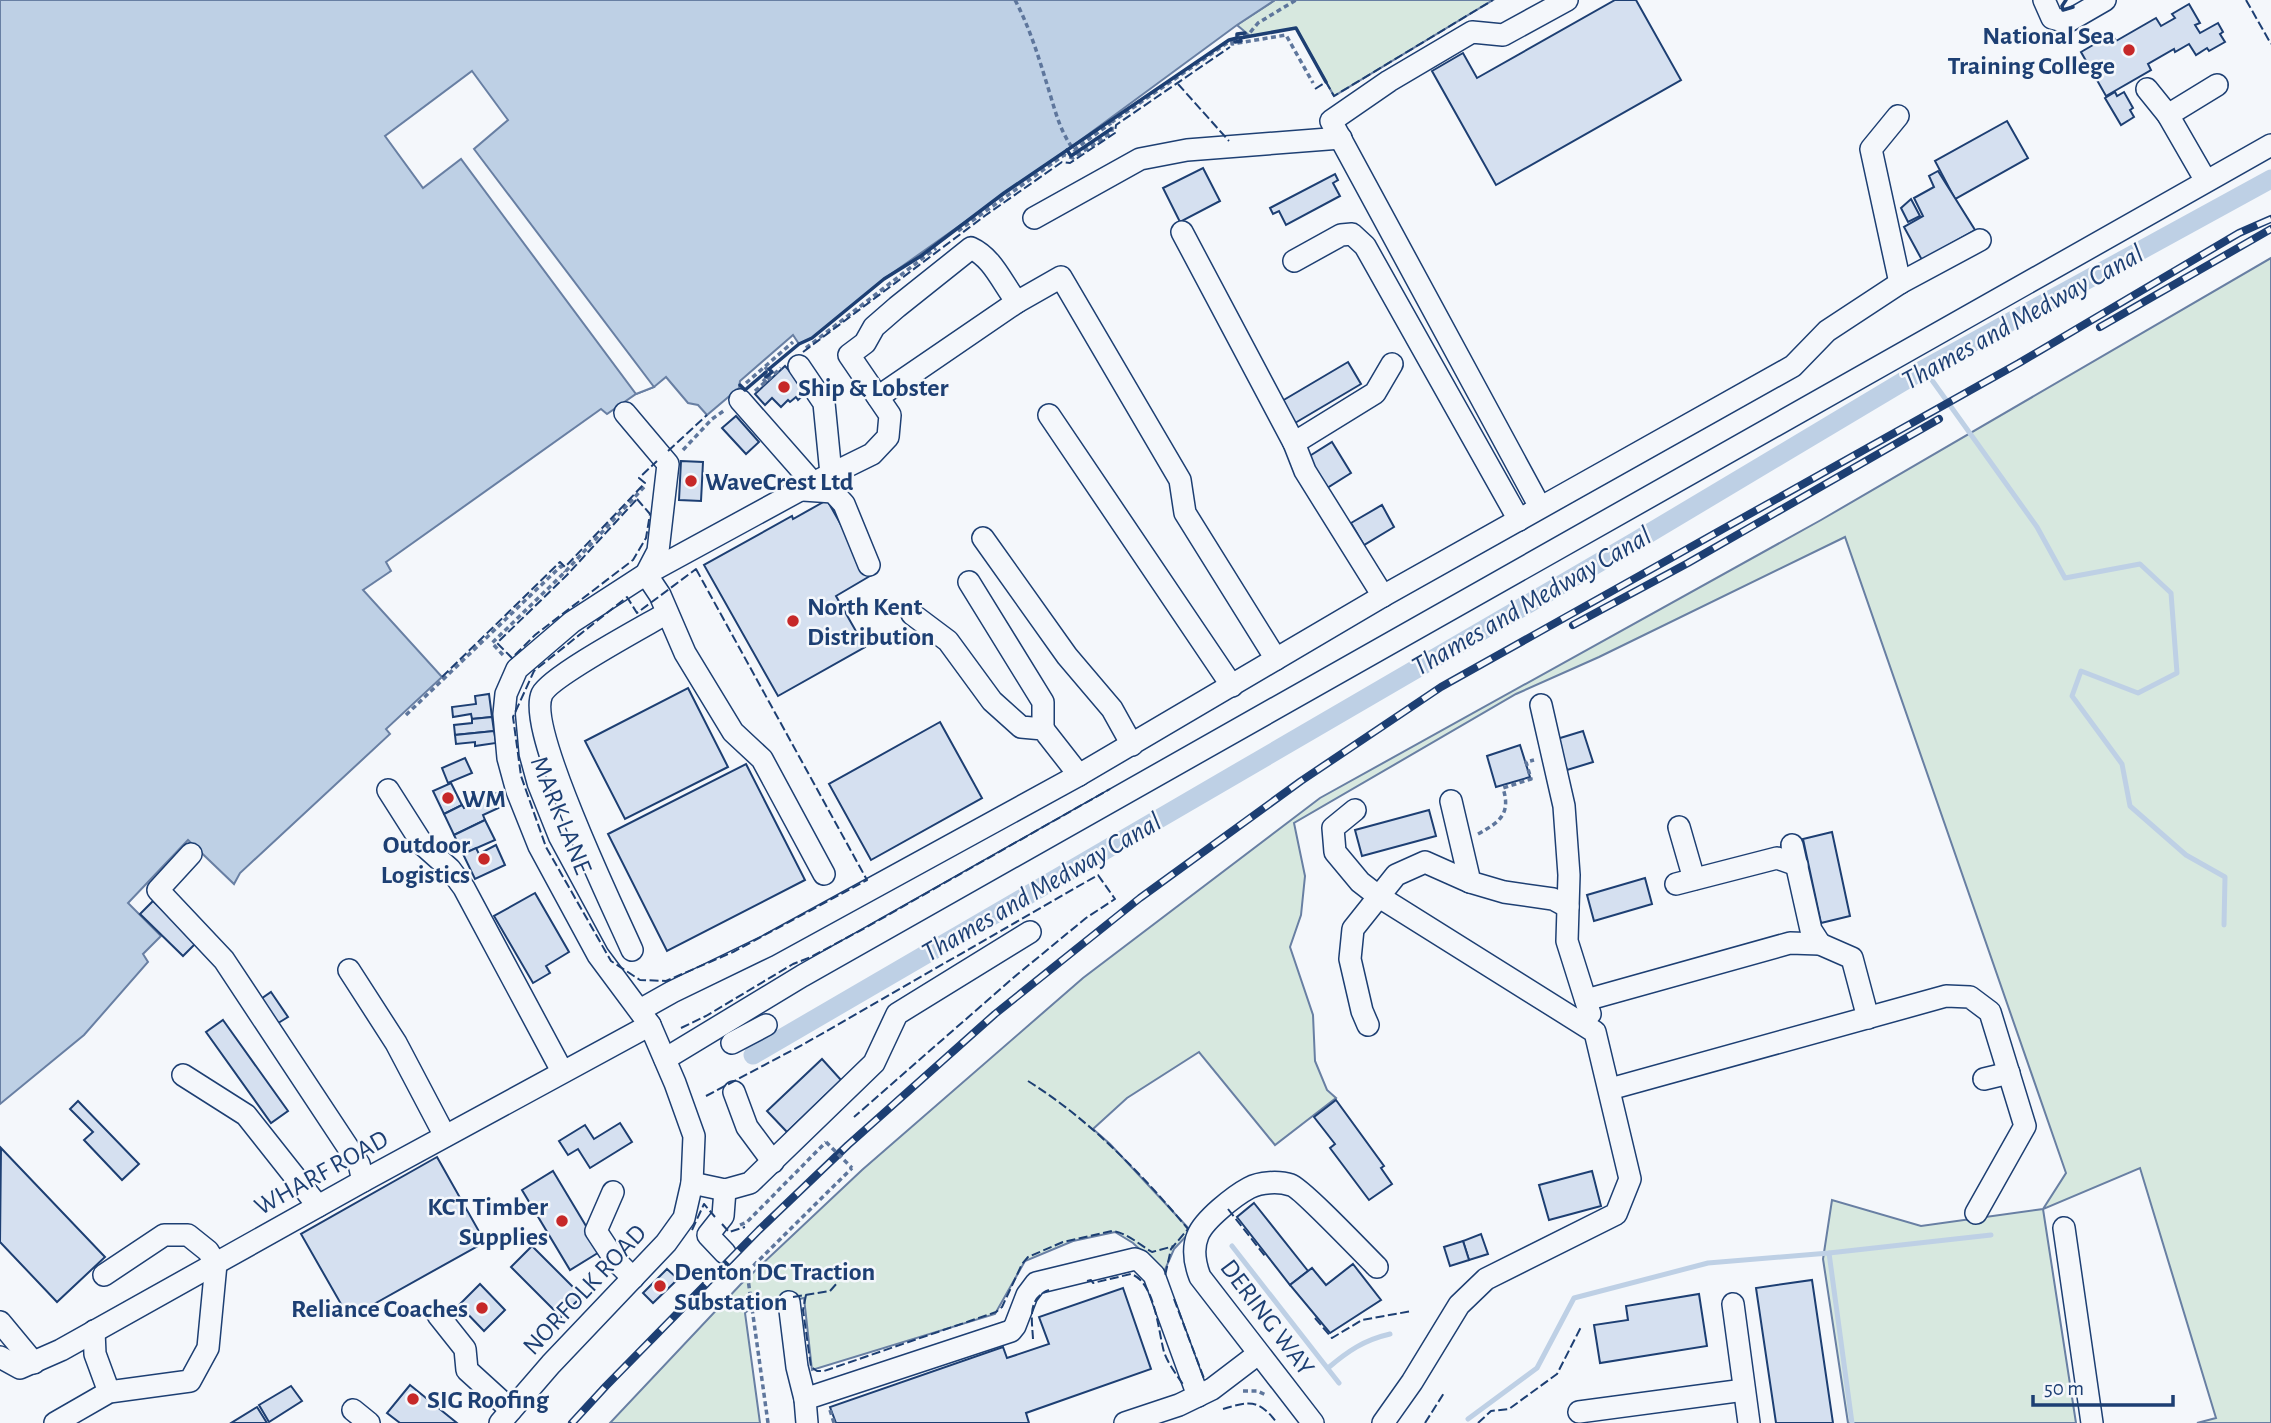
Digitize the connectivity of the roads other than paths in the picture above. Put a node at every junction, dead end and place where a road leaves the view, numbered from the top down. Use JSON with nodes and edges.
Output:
{"nodes":[{"id":1,"x":1567,"y":0,"type":"edge"},
{"id":2,"x":2105,"y":0,"type":"edge"},
{"id":3,"x":2049,"y":3,"type":"edge"},
{"id":4,"x":2217,"y":85,"type":"dead end"},
{"id":5,"x":2147,"y":89,"type":"dead end"},
{"id":6,"x":2168,"y":115,"type":"junction"},
{"id":7,"x":1898,"y":117,"type":"dead end"},
{"id":8,"x":1341,"y":138,"type":"junction"},
{"id":9,"x":2271,"y":145,"type":"edge"},
{"id":10,"x":2206,"y":181,"type":"junction"},
{"id":11,"x":1034,"y":218,"type":"dead end"},
{"id":12,"x":1182,"y":232,"type":"dead end"},
{"id":13,"x":1980,"y":240,"type":"dead end"},
{"id":14,"x":1294,"y":261,"type":"dead end"},
{"id":15,"x":1900,"y":283,"type":"junction"},
{"id":16,"x":1017,"y":302,"type":"junction"},
{"id":17,"x":1392,"y":364,"type":"dead end"},
{"id":18,"x":799,"y":366,"type":"dead end"},
{"id":19,"x":742,"y":392,"type":"road end"},
{"id":20,"x":878,"y":397,"type":"junction"},
{"id":21,"x":625,"y":413,"type":"dead end"},
{"id":22,"x":1049,"y":415,"type":"dead end"},
{"id":23,"x":1294,"y":443,"type":"junction"},
{"id":24,"x":815,"y":483,"type":"junction"},
{"id":25,"x":1539,"y":507,"type":"junction"},
{"id":26,"x":1519,"y":520,"type":"junction"},
{"id":27,"x":983,"y":538,"type":"dead end"},
{"id":28,"x":869,"y":565,"type":"dead end"},
{"id":29,"x":646,"y":573,"type":"junction"},
{"id":30,"x":969,"y":582,"type":"dead end"},
{"id":31,"x":1383,"y":596,"type":"junction"},
{"id":32,"x":667,"y":613,"type":"junction"},
{"id":33,"x":912,"y":614,"type":"dead end"},
{"id":34,"x":1276,"y":659,"type":"junction"},
{"id":35,"x":1232,"y":686,"type":"junction"},
{"id":36,"x":1541,"y":705,"type":"dead end"},
{"id":37,"x":1044,"y":729,"type":"junction"},
{"id":38,"x":1132,"y":745,"type":"junction"},
{"id":39,"x":1079,"y":775,"type":"junction"},
{"id":40,"x":388,"y":790,"type":"dead end"},
{"id":41,"x":1451,"y":801,"type":"dead end"},
{"id":42,"x":1355,"y":810,"type":"dead end"},
{"id":43,"x":1679,"y":827,"type":"dead end"},
{"id":44,"x":191,"y":854,"type":"dead end"},
{"id":45,"x":824,"y":874,"type":"dead end"},
{"id":46,"x":1470,"y":882,"type":"junction"},
{"id":47,"x":1378,"y":896,"type":"junction"},
{"id":48,"x":1568,"y":907,"type":"junction"},
{"id":49,"x":1030,"y":932,"type":"dead end"},
{"id":50,"x":1819,"y":944,"type":"junction"},
{"id":51,"x":632,"y":950,"type":"dead end"},
{"id":52,"x":349,"y":970,"type":"dead end"},
{"id":53,"x":1586,"y":1000,"type":"junction"},
{"id":54,"x":645,"y":1017,"type":"junction"},
{"id":55,"x":1868,"y":1018,"type":"junction"},
{"id":56,"x":766,"y":1025,"type":"dead end"},
{"id":57,"x":1368,"y":1025,"type":"dead end"},
{"id":58,"x":1595,"y":1032,"type":"junction"},
{"id":59,"x":732,"y":1043,"type":"dead end"},
{"id":60,"x":665,"y":1059,"type":"junction"},
{"id":61,"x":562,"y":1071,"type":"junction"},
{"id":62,"x":2009,"y":1073,"type":"junction"},
{"id":63,"x":183,"y":1075,"type":"dead end"},
{"id":64,"x":1984,"y":1079,"type":"dead end"},
{"id":65,"x":1609,"y":1090,"type":"junction"},
{"id":66,"x":734,"y":1092,"type":"dead end"},
{"id":67,"x":445,"y":1136,"type":"junction"},
{"id":68,"x":772,"y":1162,"type":"junction"},
{"id":69,"x":363,"y":1181,"type":"junction"},
{"id":70,"x":692,"y":1183,"type":"junction"},
{"id":71,"x":725,"y":1190,"type":"junction"},
{"id":72,"x":613,"y":1192,"type":"dead end"},
{"id":73,"x":318,"y":1206,"type":"junction"},
{"id":74,"x":1976,"y":1213,"type":"dead end"},
{"id":75,"x":2064,"y":1228,"type":"dead end"},
{"id":76,"x":725,"y":1254,"type":"dead end"},
{"id":77,"x":216,"y":1264,"type":"junction"},
{"id":78,"x":1377,"y":1267,"type":"dead end"},
{"id":79,"x":104,"y":1275,"type":"dead end"},
{"id":80,"x":633,"y":1278,"type":"junction"},
{"id":81,"x":789,"y":1302,"type":"dead end"},
{"id":82,"x":1733,"y":1304,"type":"dead end"},
{"id":83,"x":438,"y":1315,"type":"dead end"},
{"id":84,"x":0,"y":1322,"type":"edge"},
{"id":85,"x":94,"y":1331,"type":"junction"},
{"id":86,"x":1258,"y":1354,"type":"junction"},
{"id":87,"x":0,"y":1357,"type":"edge"},
{"id":88,"x":27,"y":1366,"type":"junction"},
{"id":89,"x":1744,"y":1390,"type":"junction"},
{"id":90,"x":109,"y":1392,"type":"junction"},
{"id":91,"x":805,"y":1399,"type":"junction"},
{"id":92,"x":1187,"y":1408,"type":"edge"},
{"id":93,"x":1579,"y":1412,"type":"dead end"},
{"id":94,"x":506,"y":1416,"type":"edge"},
{"id":95,"x":55,"y":1423,"type":"edge"},
{"id":96,"x":807,"y":1423,"type":"edge"},
{"id":97,"x":1125,"y":1423,"type":"edge"},
{"id":98,"x":1313,"y":1423,"type":"edge"},
{"id":99,"x":1383,"y":1423,"type":"edge"},
{"id":100,"x":1749,"y":1423,"type":"edge"},
{"id":101,"x":2092,"y":1423,"type":"edge"}],
"edges":[{"from":1,"to":8,"type":"street"},
{"from":2,"to":3,"type":"street"},
{"from":4,"to":6,"type":"street"},
{"from":5,"to":6,"type":"street"},
{"from":6,"to":10,"type":"street"},
{"from":7,"to":15,"type":"street"},
{"from":8,"to":11,"type":"street"},
{"from":8,"to":25,"type":"street"},
{"from":9,"to":10,"type":"street"},
{"from":10,"to":60,"type":"street"},
{"from":12,"to":23,"type":"street"},
{"from":13,"to":15,"type":"street","name":"WHARF ROAD"},
{"from":14,"to":26,"type":"street"},
{"from":15,"to":25,"type":"street","name":"WHARF ROAD"},
{"from":16,"to":20,"type":"street"},
{"from":16,"to":20,"type":"street","name":"MARK LANE"},
{"from":16,"to":34,"type":"street"},
{"from":17,"to":23,"type":"street"},
{"from":18,"to":24,"type":"street"},
{"from":19,"to":24,"type":"street"},
{"from":20,"to":24,"type":"street","name":"MARK LANE"},
{"from":21,"to":29,"type":"street"},
{"from":22,"to":35,"type":"street"},
{"from":23,"to":31,"type":"street"},
{"from":24,"to":28,"type":"street"},
{"from":24,"to":29,"type":"street","name":"MARK LANE"},
{"from":25,"to":26,"type":"street","name":"WHARF ROAD"},
{"from":26,"to":31,"type":"street","name":"WHARF ROAD"},
{"from":27,"to":38,"type":"street"},
{"from":29,"to":32,"type":"street"},
{"from":29,"to":54,"type":"street","name":"MARK LANE"},
{"from":30,"to":37,"type":"street"},
{"from":31,"to":34,"type":"street","name":"WHARF ROAD"},
{"from":32,"to":45,"type":"street"},
{"from":32,"to":51,"type":"street"},
{"from":33,"to":37,"type":"street"},
{"from":34,"to":35,"type":"street","name":"WHARF ROAD"},
{"from":35,"to":38,"type":"street","name":"WHARF ROAD"},
{"from":36,"to":48,"type":"street"},
{"from":37,"to":39,"type":"street"},
{"from":38,"to":39,"type":"street","name":"WHARF ROAD"},
{"from":39,"to":54,"type":"street","name":"WHARF ROAD"},
{"from":40,"to":61,"type":"street"},
{"from":41,"to":46,"type":"street"},
{"from":42,"to":47,"type":"street"},
{"from":43,"to":50,"type":"street"},
{"from":44,"to":69,"type":"street"},
{"from":46,"to":47,"type":"street"},
{"from":46,"to":48,"type":"street"},
{"from":47,"to":57,"type":"street"},
{"from":47,"to":58,"type":"street"},
{"from":48,"to":53,"type":"street"},
{"from":49,"to":68,"type":"street"},
{"from":50,"to":53,"type":"street"},
{"from":50,"to":55,"type":"street"},
{"from":52,"to":67,"type":"street"},
{"from":53,"to":58,"type":"street"},
{"from":54,"to":60,"type":"street","name":"MARK LANE"},
{"from":54,"to":61,"type":"street","name":"WHARF ROAD"},
{"from":55,"to":62,"type":"street"},
{"from":55,"to":65,"type":"street"},
{"from":56,"to":59,"type":"street"},
{"from":58,"to":65,"type":"street"},
{"from":60,"to":70,"type":"street","name":"MARK LANE"},
{"from":61,"to":67,"type":"street","name":"WHARF ROAD"},
{"from":62,"to":64,"type":"street"},
{"from":62,"to":74,"type":"street"},
{"from":63,"to":73,"type":"street"},
{"from":65,"to":99,"type":"street"},
{"from":66,"to":68,"type":"street"},
{"from":67,"to":69,"type":"street","name":"WHARF ROAD"},
{"from":68,"to":71,"type":"street"},
{"from":69,"to":73,"type":"street","name":"WHARF ROAD"},
{"from":70,"to":71,"type":"street"},
{"from":70,"to":80,"type":"street","name":"NORFOLK ROAD"},
{"from":71,"to":76,"type":"street"},
{"from":72,"to":80,"type":"street"},
{"from":73,"to":77,"type":"street","name":"WHARF ROAD"},
{"from":75,"to":101,"type":"street"},
{"from":77,"to":79,"type":"street"},
{"from":77,"to":85,"type":"street","name":"WHARF ROAD"},
{"from":77,"to":90,"type":"street"},
{"from":78,"to":86,"type":"street","name":"DERING WAY"},
{"from":80,"to":94,"type":"street","name":"NORFOLK ROAD"},
{"from":81,"to":91,"type":"street"},
{"from":82,"to":89,"type":"street"},
{"from":83,"to":94,"type":"street"},
{"from":84,"to":88,"type":"street"},
{"from":85,"to":88,"type":"street","name":"WHARF ROAD"},
{"from":85,"to":90,"type":"street"},
{"from":86,"to":92,"type":"street"},
{"from":86,"to":98,"type":"street","name":"DERING WAY"},
{"from":87,"to":88,"type":"street"},
{"from":89,"to":93,"type":"street"},
{"from":89,"to":100,"type":"street"},
{"from":90,"to":95,"type":"street"},
{"from":91,"to":92,"type":"street"},
{"from":91,"to":96,"type":"street"},
{"from":92,"to":97,"type":"street"}]}
